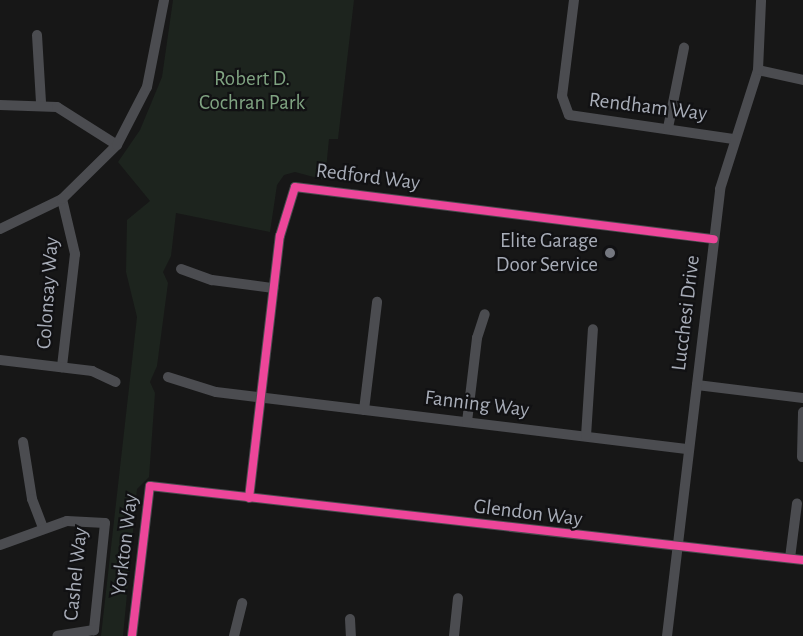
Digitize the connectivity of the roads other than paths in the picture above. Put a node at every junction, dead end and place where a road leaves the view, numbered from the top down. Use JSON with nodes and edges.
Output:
{"nodes":[{"id":1,"x":164,"y":0,"type":"edge"},
{"id":2,"x":574,"y":0,"type":"edge"},
{"id":3,"x":761,"y":0,"type":"edge"},
{"id":4,"x":37,"y":35,"type":"dead end"},
{"id":5,"x":684,"y":48,"type":"dead end"},
{"id":6,"x":758,"y":70,"type":"junction"},
{"id":7,"x":803,"y":80,"type":"edge"},
{"id":8,"x":40,"y":103,"type":"junction"},
{"id":9,"x":0,"y":105,"type":"edge"},
{"id":10,"x":668,"y":128,"type":"junction"},
{"id":11,"x":733,"y":139,"type":"junction"},
{"id":12,"x":117,"y":145,"type":"junction"},
{"id":13,"x":62,"y":199,"type":"junction"},
{"id":14,"x":0,"y":229,"type":"edge"},
{"id":15,"x":714,"y":239,"type":"junction"},
{"id":16,"x":181,"y":269,"type":"dead end"},
{"id":17,"x":273,"y":288,"type":"junction"},
{"id":18,"x":377,"y":302,"type":"dead end"},
{"id":19,"x":485,"y":314,"type":"dead end"},
{"id":20,"x":593,"y":328,"type":"dead end"},
{"id":21,"x":0,"y":360,"type":"edge"},
{"id":22,"x":62,"y":367,"type":"junction"},
{"id":23,"x":168,"y":377,"type":"dead end"},
{"id":24,"x":116,"y":381,"type":"dead end"},
{"id":25,"x":697,"y":385,"type":"junction"},
{"id":26,"x":261,"y":398,"type":"junction"},
{"id":27,"x":803,"y":398,"type":"edge"},
{"id":28,"x":364,"y":410,"type":"junction"},
{"id":29,"x":803,"y":412,"type":"edge"},
{"id":30,"x":467,"y":422,"type":"junction"},
{"id":31,"x":586,"y":436,"type":"junction"},
{"id":32,"x":23,"y":442,"type":"dead end"},
{"id":33,"x":690,"y":449,"type":"junction"},
{"id":34,"x":802,"y":457,"type":"edge"},
{"id":35,"x":249,"y":498,"type":"junction"},
{"id":36,"x":797,"y":503,"type":"dead end"},
{"id":37,"x":43,"y":528,"type":"junction"},
{"id":38,"x":0,"y":545,"type":"edge"},
{"id":39,"x":678,"y":549,"type":"junction"},
{"id":40,"x":790,"y":558,"type":"junction"},
{"id":41,"x":803,"y":560,"type":"edge"},
{"id":42,"x":458,"y":598,"type":"dead end"},
{"id":43,"x":242,"y":603,"type":"dead end"},
{"id":44,"x":350,"y":619,"type":"dead end"},
{"id":45,"x":57,"y":636,"type":"edge"},
{"id":46,"x":132,"y":636,"type":"edge"},
{"id":47,"x":234,"y":636,"type":"edge"},
{"id":48,"x":351,"y":636,"type":"edge"},
{"id":49,"x":454,"y":636,"type":"edge"},
{"id":50,"x":667,"y":636,"type":"edge"}],
"edges":[{"from":1,"to":12,"type":"street"},
{"from":2,"to":10,"type":"street","name":"Rendham Way"},
{"from":3,"to":6,"type":"street","name":"Lucchesi Drive"},
{"from":4,"to":8,"type":"street"},
{"from":5,"to":10,"type":"street"},
{"from":6,"to":7,"type":"street"},
{"from":6,"to":11,"type":"street","name":"Lucchesi Drive"},
{"from":8,"to":9,"type":"street"},
{"from":8,"to":12,"type":"street"},
{"from":10,"to":11,"type":"street","name":"Rendham Way"},
{"from":11,"to":15,"type":"street","name":"Lucchesi Drive"},
{"from":12,"to":13,"type":"street"},
{"from":13,"to":14,"type":"street"},
{"from":13,"to":22,"type":"street","name":"Colonsay Way"},
{"from":15,"to":17,"type":"street","name":"Redford Way"},
{"from":15,"to":25,"type":"street","name":"Lucchesi Drive"},
{"from":16,"to":17,"type":"street"},
{"from":17,"to":26,"type":"street","name":"Redford Way"},
{"from":18,"to":28,"type":"street"},
{"from":19,"to":30,"type":"street"},
{"from":20,"to":31,"type":"street"},
{"from":21,"to":22,"type":"street","name":"Colonsay Way"},
{"from":22,"to":24,"type":"street"},
{"from":23,"to":26,"type":"street","name":"Fanning Way"},
{"from":25,"to":27,"type":"street"},
{"from":25,"to":33,"type":"street","name":"Lucchesi Drive"},
{"from":26,"to":28,"type":"street","name":"Fanning Way"},
{"from":26,"to":35,"type":"street","name":"Redford Way"},
{"from":28,"to":30,"type":"street","name":"Fanning Way"},
{"from":29,"to":34,"type":"street"},
{"from":30,"to":31,"type":"street","name":"Fanning Way"},
{"from":31,"to":33,"type":"street","name":"Fanning Way"},
{"from":32,"to":37,"type":"street"},
{"from":33,"to":39,"type":"street","name":"Lucchesi Drive"},
{"from":35,"to":39,"type":"street","name":"Glendon Way"},
{"from":35,"to":46,"type":"street","name":"Yorkton Way"},
{"from":36,"to":40,"type":"street"},
{"from":37,"to":38,"type":"street","name":"Cashel Way"},
{"from":37,"to":45,"type":"street","name":"Cashel Way"},
{"from":39,"to":40,"type":"street","name":"Glendon Way"},
{"from":39,"to":50,"type":"street","name":"Lucchesi Drive"},
{"from":40,"to":41,"type":"street","name":"Glendon Way"},
{"from":42,"to":49,"type":"street"},
{"from":43,"to":47,"type":"street"},
{"from":44,"to":48,"type":"street"}]}
